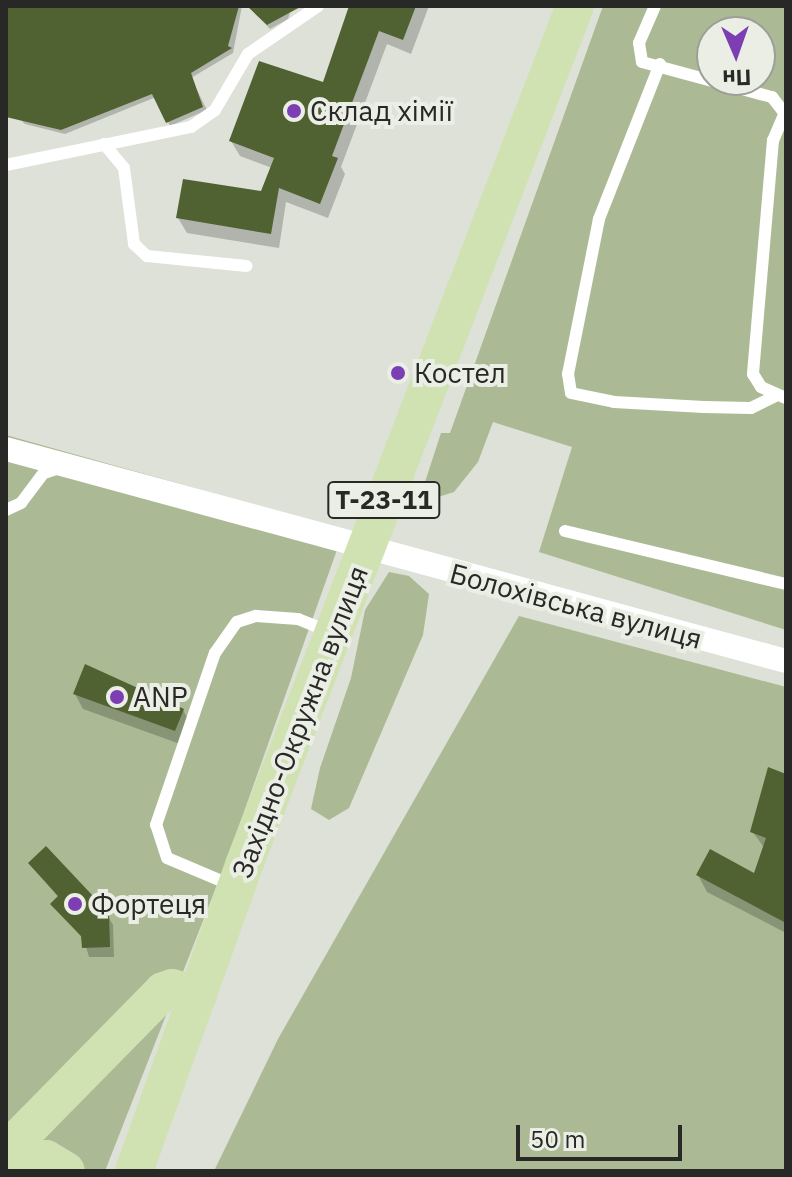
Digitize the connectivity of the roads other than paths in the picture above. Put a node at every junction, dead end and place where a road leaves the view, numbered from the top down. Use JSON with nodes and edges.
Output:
{"nodes":[{"id":1,"x":318,"y":6,"type":"edge"},
{"id":2,"x":575,"y":6,"type":"edge"},
{"id":3,"x":655,"y":6,"type":"edge"},
{"id":4,"x":660,"y":64,"type":"junction"},
{"id":5,"x":784,"y":110,"type":"edge"},
{"id":6,"x":104,"y":144,"type":"junction"},
{"id":7,"x":6,"y":165,"type":"edge"},
{"id":8,"x":247,"y":266,"type":"dead end"},
{"id":9,"x":781,"y":397,"type":"edge"},
{"id":10,"x":16,"y":451,"type":"edge"},
{"id":11,"x":71,"y":467,"type":"junction"},
{"id":12,"x":37,"y":480,"type":"junction"},
{"id":13,"x":6,"y":510,"type":"edge"},
{"id":14,"x":565,"y":531,"type":"dead end"},
{"id":15,"x":366,"y":548,"type":"junction"},
{"id":16,"x":786,"y":584,"type":"edge"},
{"id":17,"x":333,"y":633,"type":"junction"},
{"id":18,"x":786,"y":661,"type":"edge"},
{"id":19,"x":236,"y":887,"type":"junction"},
{"id":20,"x":198,"y":996,"type":"junction"},
{"id":21,"x":6,"y":1151,"type":"edge"},
{"id":22,"x":148,"y":1152,"type":"edge"},
{"id":23,"x":6,"y":1159,"type":"edge"},
{"id":24,"x":66,"y":1171,"type":"edge"},
{"id":25,"x":134,"y":1171,"type":"edge"}],
"edges":[{"from":1,"to":6,"type":"lane"},
{"from":2,"to":15,"type":"main road","name":"Західно-Окружна вулиця"},
{"from":3,"to":4,"type":"lane"},
{"from":4,"to":5,"type":"lane"},
{"from":4,"to":9,"type":"lane"},
{"from":5,"to":9,"type":"lane"},
{"from":6,"to":7,"type":"lane"},
{"from":6,"to":8,"type":"lane"},
{"from":10,"to":11,"type":"street","name":"Болохівська вулиця"},
{"from":10,"to":12,"type":"lane"},
{"from":11,"to":12,"type":"lane"},
{"from":11,"to":15,"type":"street","name":"Болохівська вулиця"},
{"from":12,"to":13,"type":"lane"},
{"from":14,"to":16,"type":"lane"},
{"from":15,"to":17,"type":"main road","name":"Західно-Окружна вулиця","number":"Т-23-11"},
{"from":15,"to":18,"type":"street","name":"Болохівська вулиця"},
{"from":17,"to":19,"type":"main road","name":"Західно-Окружна вулиця","number":"Т-23-11"},
{"from":17,"to":19,"type":"lane"},
{"from":19,"to":20,"type":"main road","name":"Західно-Окружна вулиця","number":"Т-23-11"},
{"from":20,"to":21,"type":"main road"},
{"from":20,"to":22,"type":"main road","name":"Західно-Окружна вулиця","number":"Т-23-11"},
{"from":22,"to":25,"type":"main road","name":"Західно-Окружна вулиця"},
{"from":23,"to":24,"type":"main road"}]}
